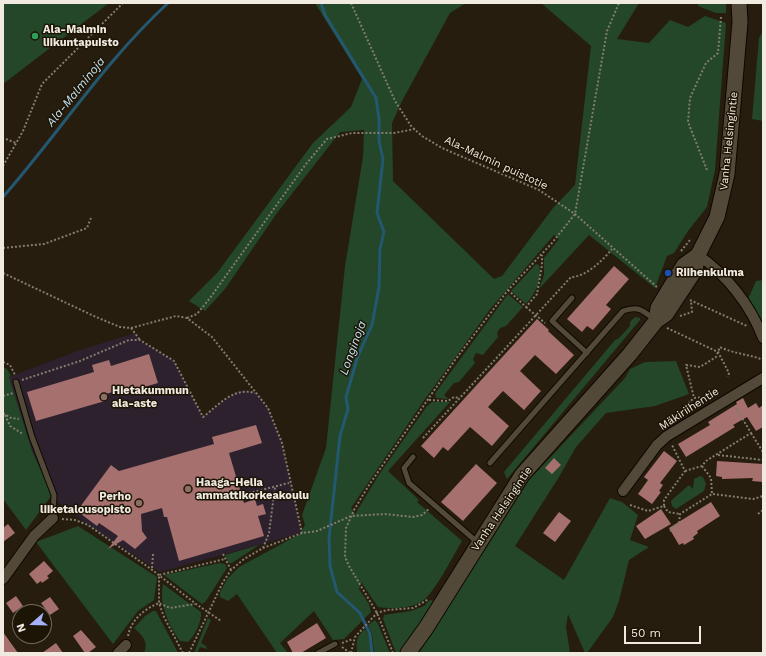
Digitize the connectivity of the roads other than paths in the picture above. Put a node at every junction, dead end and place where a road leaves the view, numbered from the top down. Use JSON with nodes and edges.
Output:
{"nodes":[{"id":1,"x":739,"y":3,"type":"edge"},
{"id":2,"x":744,"y":3,"type":"edge"},
{"id":3,"x":740,"y":22,"type":"junction"},
{"id":4,"x":698,"y":255,"type":"junction"},
{"id":5,"x":572,"y":298,"type":"dead end"},
{"id":6,"x":656,"y":321,"type":"junction"},
{"id":7,"x":762,"y":336,"type":"edge"},
{"id":8,"x":587,"y":353,"type":"junction"},
{"id":9,"x":763,"y":378,"type":"edge"},
{"id":10,"x":16,"y":382,"type":"road end"},
{"id":11,"x":413,"y":457,"type":"dead end"},
{"id":12,"x":490,"y":463,"type":"dead end"},
{"id":13,"x":623,"y":491,"type":"dead end"},
{"id":14,"x":53,"y":518,"type":"joint"},
{"id":15,"x":478,"y":543,"type":"junction"},
{"id":16,"x":3,"y":578,"type":"edge"},
{"id":17,"x":335,"y":644,"type":"road end"},
{"id":18,"x":126,"y":645,"type":"road end"},
{"id":19,"x":118,"y":653,"type":"edge"},
{"id":20,"x":318,"y":653,"type":"edge"},
{"id":21,"x":408,"y":653,"type":"edge"}],
"edges":[{"from":1,"to":3,"type":"main road","name":"Vanha Helsingintie"},
{"from":2,"to":3,"type":"main road","name":"Vanha Helsingintie"},
{"from":3,"to":4,"type":"main road","name":"Vanha Helsingintie"},
{"from":4,"to":6,"type":"main road","name":"Vanha Helsingintie"},
{"from":4,"to":7,"type":"street"},
{"from":5,"to":8,"type":"lane"},
{"from":6,"to":8,"type":"lane"},
{"from":6,"to":15,"type":"main road","name":"Vanha Helsingintie"},
{"from":8,"to":12,"type":"lane"},
{"from":9,"to":13,"type":"street","name":"Mäkiriihentie"},
{"from":10,"to":14,"type":"lane"},
{"from":11,"to":15,"type":"lane"},
{"from":14,"to":16,"type":"street"},
{"from":15,"to":21,"type":"main road","name":"Vanha Helsingintie"},
{"from":17,"to":20,"type":"lane"},
{"from":18,"to":19,"type":"street"}]}
